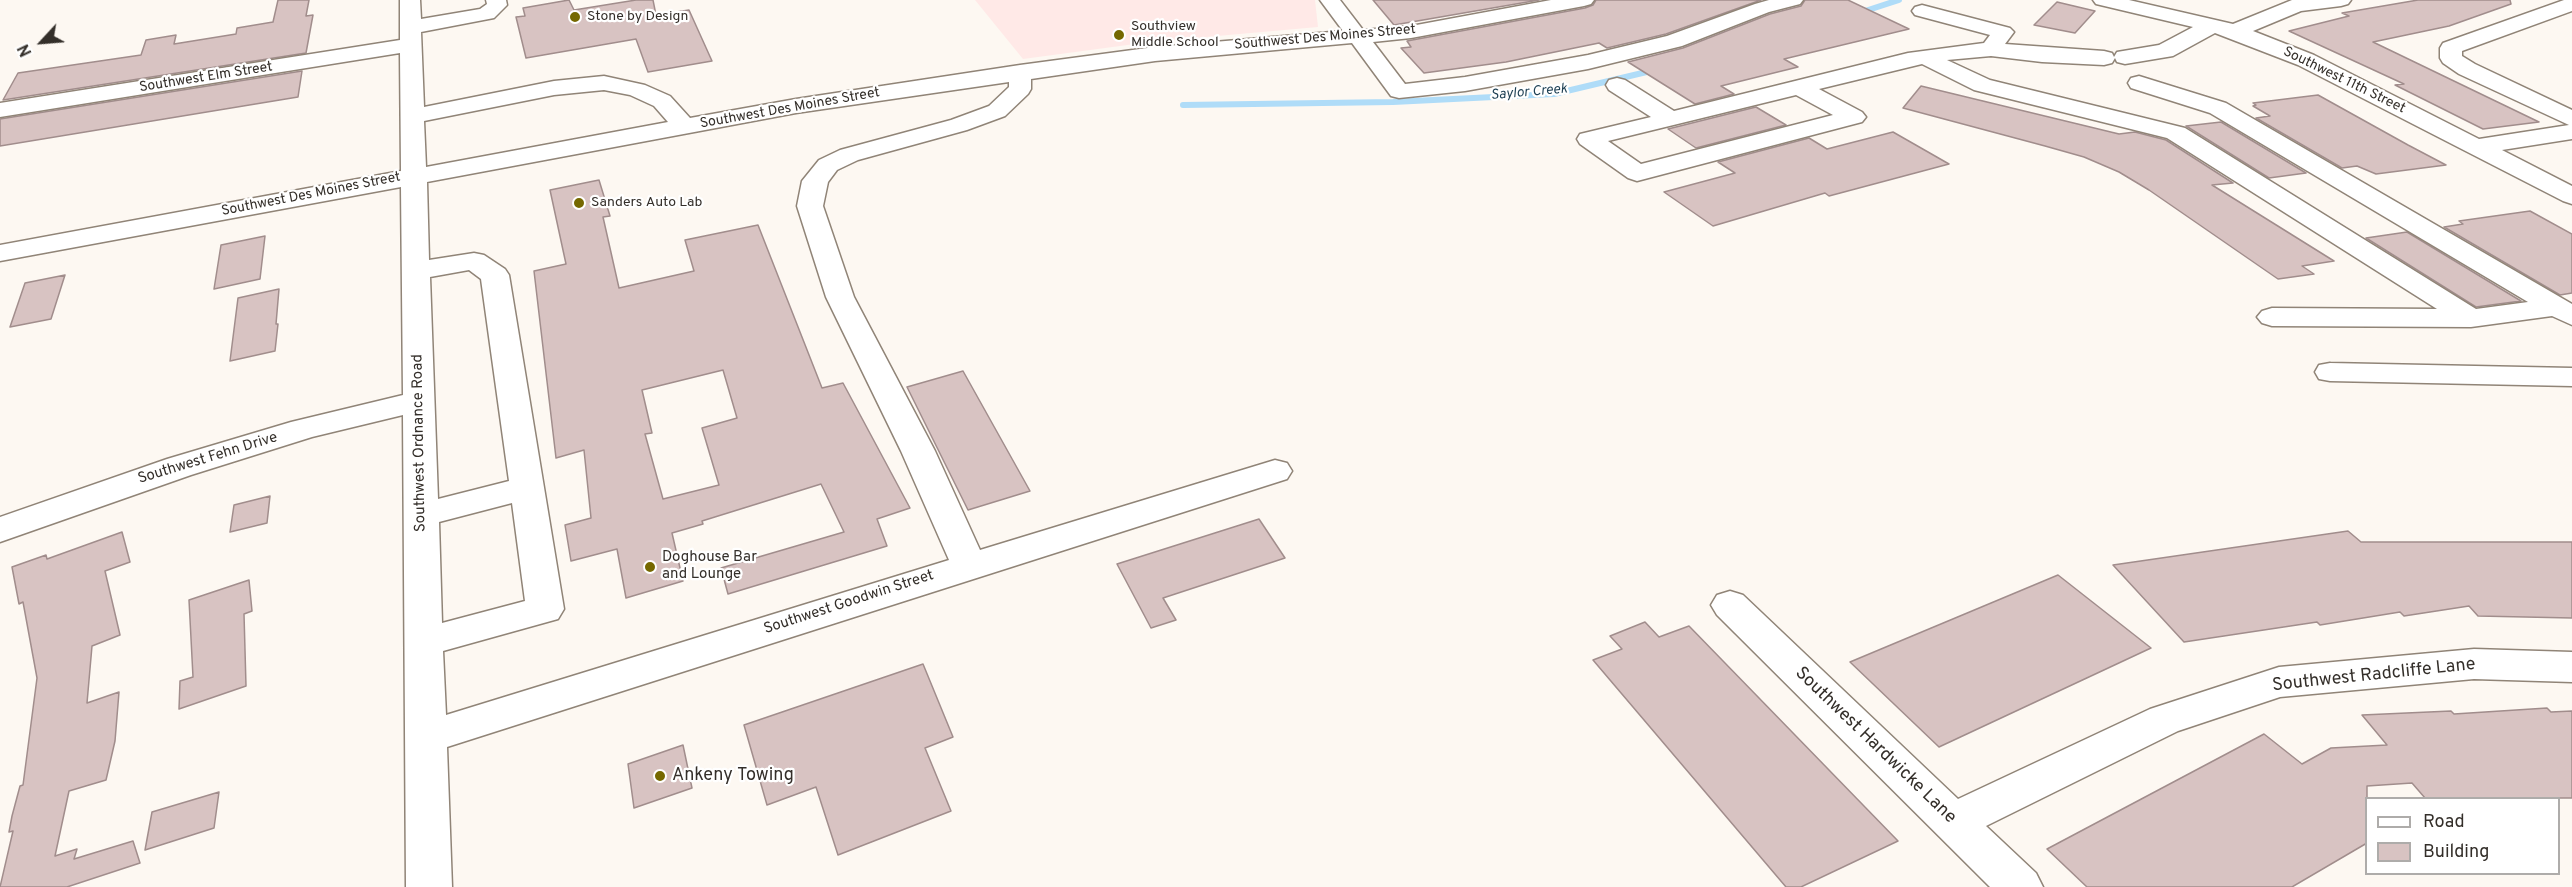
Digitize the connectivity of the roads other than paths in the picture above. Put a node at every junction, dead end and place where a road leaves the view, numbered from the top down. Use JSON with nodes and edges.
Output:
{"nodes":[{"id":1,"x":1330,"y":0,"type":"edge"},
{"id":2,"x":1584,"y":0,"type":"edge"},
{"id":3,"x":1793,"y":0,"type":"edge"},
{"id":4,"x":2103,"y":0,"type":"edge"},
{"id":5,"x":2341,"y":0,"type":"edge"},
{"id":6,"x":2572,"y":4,"type":"edge"},
{"id":7,"x":492,"y":7,"type":"edge"},
{"id":8,"x":1922,"y":11,"type":"dead end"},
{"id":9,"x":410,"y":24,"type":"edge"},
{"id":10,"x":2225,"y":28,"type":"junction"},
{"id":11,"x":1357,"y":36,"type":"junction"},
{"id":12,"x":493,"y":37,"type":"dead end"},
{"id":13,"x":1991,"y":49,"type":"junction"},
{"id":14,"x":1924,"y":57,"type":"junction"},
{"id":15,"x":2163,"y":66,"type":"junction"},
{"id":16,"x":2116,"y":71,"type":"junction"},
{"id":17,"x":1020,"y":72,"type":"junction"},
{"id":18,"x":1617,"y":85,"type":"dead end"},
{"id":19,"x":1799,"y":87,"type":"junction"},
{"id":20,"x":2190,"y":97,"type":"junction"},
{"id":21,"x":0,"y":110,"type":"edge"},
{"id":22,"x":413,"y":116,"type":"junction"},
{"id":23,"x":1671,"y":119,"type":"junction"},
{"id":24,"x":2572,"y":119,"type":"edge"},
{"id":25,"x":685,"y":128,"type":"junction"},
{"id":26,"x":2572,"y":132,"type":"edge"},
{"id":27,"x":2476,"y":147,"type":"junction"},
{"id":28,"x":415,"y":176,"type":"junction"},
{"id":29,"x":2572,"y":196,"type":"edge"},
{"id":30,"x":0,"y":253,"type":"edge"},
{"id":31,"x":417,"y":272,"type":"junction"},
{"id":32,"x":2564,"y":311,"type":"edge"},
{"id":33,"x":2272,"y":317,"type":"dead end"},
{"id":34,"x":2471,"y":318,"type":"junction"},
{"id":35,"x":2330,"y":372,"type":"dead end"},
{"id":36,"x":2572,"y":377,"type":"edge"},
{"id":37,"x":420,"y":401,"type":"junction"},
{"id":38,"x":1275,"y":471,"type":"dead end"},
{"id":39,"x":527,"y":488,"type":"junction"},
{"id":40,"x":422,"y":514,"type":"junction"},
{"id":41,"x":0,"y":530,"type":"edge"},
{"id":42,"x":969,"y":565,"type":"junction"},
{"id":43,"x":1730,"y":605,"type":"dead end"},
{"id":44,"x":423,"y":643,"type":"junction"},
{"id":45,"x":2572,"y":667,"type":"edge"},
{"id":46,"x":425,"y":738,"type":"junction"},
{"id":47,"x":1952,"y":822,"type":"junction"},
{"id":48,"x":429,"y":887,"type":"edge"},
{"id":49,"x":2020,"y":887,"type":"edge"}],
"edges":[{"from":1,"to":11,"type":"street"},
{"from":2,"to":11,"type":"street","name":"Southwest Des Moines Street"},
{"from":3,"to":11,"type":"street"},
{"from":4,"to":10,"type":"street","name":"Southwest 11th Street"},
{"from":5,"to":10,"type":"street"},
{"from":6,"to":24,"type":"street"},
{"from":7,"to":9,"type":"street","name":"Southwest Elm Street"},
{"from":7,"to":12,"type":"street"},
{"from":8,"to":13,"type":"street"},
{"from":9,"to":21,"type":"street","name":"Southwest Elm Street"},
{"from":9,"to":22,"type":"street","name":"Southwest Ordnance Road"},
{"from":10,"to":15,"type":"street"},
{"from":10,"to":27,"type":"street","name":"Southwest 11th Street"},
{"from":11,"to":17,"type":"street","name":"Southwest Des Moines Street"},
{"from":13,"to":14,"type":"street"},
{"from":13,"to":16,"type":"street"},
{"from":14,"to":19,"type":"street"},
{"from":14,"to":34,"type":"street"},
{"from":15,"to":16,"type":"street"},
{"from":15,"to":20,"type":"street"},
{"from":16,"to":20,"type":"street"},
{"from":17,"to":25,"type":"street","name":"Southwest Des Moines Street"},
{"from":17,"to":42,"type":"street"},
{"from":18,"to":23,"type":"street"},
{"from":19,"to":23,"type":"street"},
{"from":19,"to":23,"type":"street"},
{"from":20,"to":32,"type":"street"},
{"from":22,"to":25,"type":"street"},
{"from":22,"to":28,"type":"street","name":"Southwest Ordnance Road"},
{"from":25,"to":28,"type":"street","name":"Southwest Des Moines Street"},
{"from":26,"to":27,"type":"street"},
{"from":27,"to":29,"type":"street","name":"Southwest 11th Street"},
{"from":28,"to":30,"type":"street","name":"Southwest Des Moines Street"},
{"from":28,"to":31,"type":"street","name":"Southwest Ordnance Road"},
{"from":31,"to":37,"type":"street","name":"Southwest Ordnance Road"},
{"from":31,"to":39,"type":"street"},
{"from":32,"to":34,"type":"street"},
{"from":33,"to":34,"type":"street"},
{"from":35,"to":36,"type":"street"},
{"from":37,"to":40,"type":"street","name":"Southwest Ordnance Road"},
{"from":37,"to":41,"type":"street","name":"Southwest Fehn Drive"},
{"from":38,"to":42,"type":"street","name":"Southwest Goodwin Street"},
{"from":39,"to":40,"type":"street"},
{"from":39,"to":44,"type":"street"},
{"from":40,"to":44,"type":"street","name":"Southwest Ordnance Road"},
{"from":42,"to":46,"type":"street","name":"Southwest Goodwin Street"},
{"from":43,"to":47,"type":"street","name":"Southwest Hardwicke Lane"},
{"from":44,"to":46,"type":"street","name":"Southwest Ordnance Road"},
{"from":45,"to":47,"type":"street","name":"Southwest Radcliffe Lane"},
{"from":46,"to":48,"type":"street","name":"Southwest Ordnance Road"},
{"from":47,"to":49,"type":"street","name":"Southwest Hardwicke Lane"}]}
